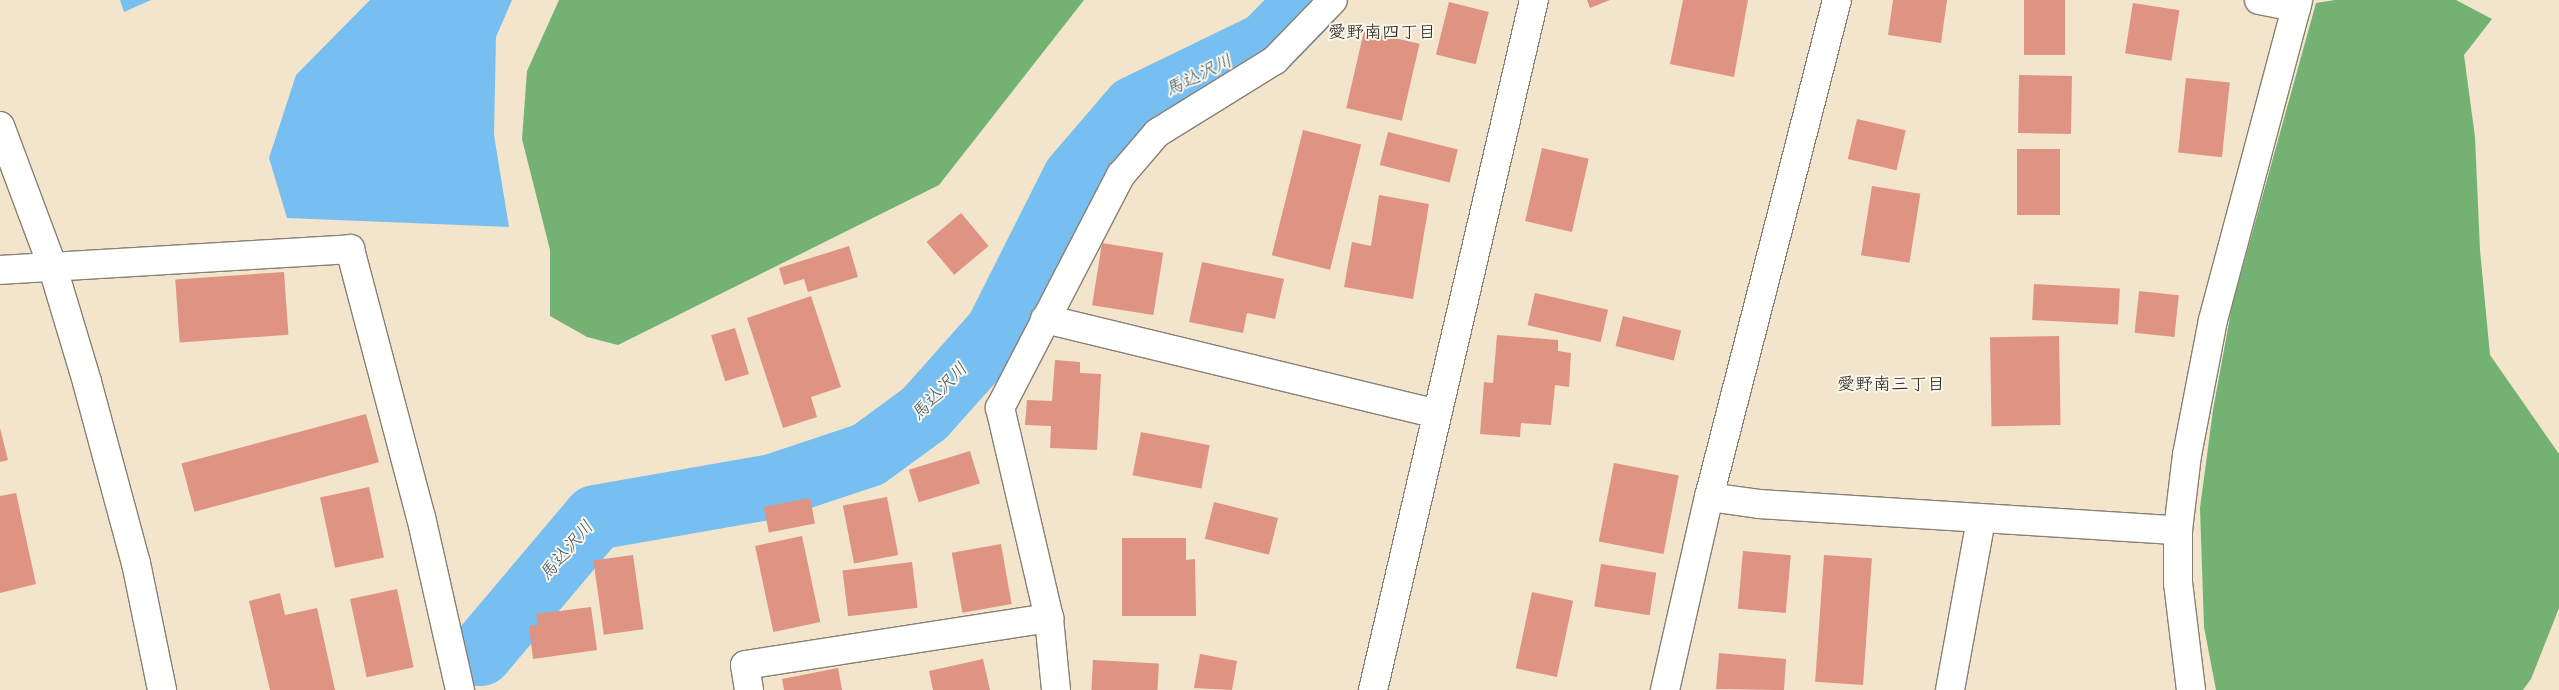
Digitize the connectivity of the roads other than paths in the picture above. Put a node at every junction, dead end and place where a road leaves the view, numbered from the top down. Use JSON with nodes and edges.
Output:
{"nodes":[{"id":1,"x":1333,"y":0,"type":"edge"},
{"id":2,"x":1534,"y":0,"type":"edge"},
{"id":3,"x":1837,"y":0,"type":"edge"},
{"id":4,"x":2259,"y":0,"type":"edge"},
{"id":5,"x":2297,"y":3,"type":"edge"},
{"id":6,"x":0,"y":126,"type":"edge"},
{"id":7,"x":52,"y":264,"type":"junction"},
{"id":8,"x":0,"y":270,"type":"edge"},
{"id":9,"x":1045,"y":319,"type":"junction"},
{"id":10,"x":1435,"y":413,"type":"junction"},
{"id":11,"x":1709,"y":497,"type":"junction"},
{"id":12,"x":1981,"y":519,"type":"junction"},
{"id":13,"x":2178,"y":530,"type":"junction"},
{"id":14,"x":1049,"y":618,"type":"junction"},
{"id":15,"x":162,"y":690,"type":"edge"},
{"id":16,"x":460,"y":690,"type":"edge"},
{"id":17,"x":749,"y":690,"type":"edge"},
{"id":18,"x":1056,"y":690,"type":"edge"},
{"id":19,"x":1373,"y":690,"type":"edge"},
{"id":20,"x":1665,"y":690,"type":"edge"},
{"id":21,"x":1950,"y":690,"type":"edge"},
{"id":22,"x":2190,"y":690,"type":"edge"}],
"edges":[{"from":1,"to":9,"type":"street"},
{"from":2,"to":10,"type":"street"},
{"from":3,"to":11,"type":"street"},
{"from":4,"to":5,"type":"street"},
{"from":5,"to":13,"type":"street"},
{"from":6,"to":7,"type":"street"},
{"from":7,"to":8,"type":"street"},
{"from":7,"to":15,"type":"street"},
{"from":7,"to":16,"type":"street"},
{"from":9,"to":10,"type":"street"},
{"from":9,"to":14,"type":"street"},
{"from":10,"to":19,"type":"street"},
{"from":11,"to":12,"type":"street"},
{"from":11,"to":20,"type":"street"},
{"from":12,"to":13,"type":"street"},
{"from":12,"to":21,"type":"street"},
{"from":13,"to":22,"type":"street"},
{"from":14,"to":17,"type":"street"},
{"from":14,"to":18,"type":"street"}]}
